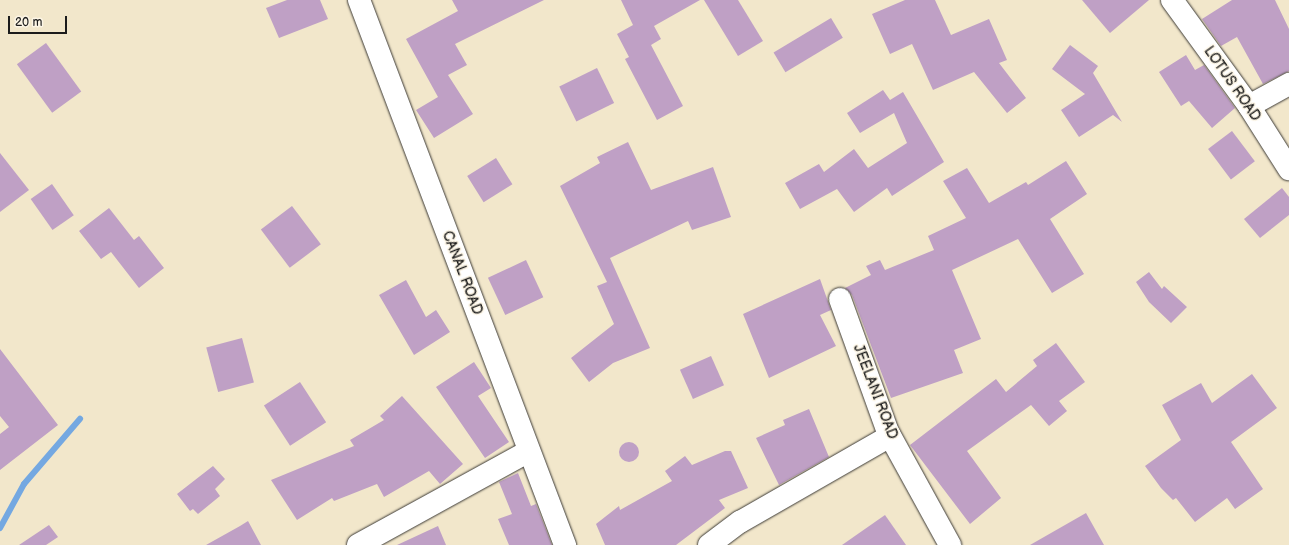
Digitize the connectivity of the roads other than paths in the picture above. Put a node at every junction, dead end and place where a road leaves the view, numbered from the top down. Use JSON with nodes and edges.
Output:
{"nodes":[{"id":1,"x":359,"y":0,"type":"edge"},
{"id":2,"x":1172,"y":0,"type":"edge"},
{"id":3,"x":1289,"y":84,"type":"edge"},
{"id":4,"x":1249,"y":106,"type":"junction"},
{"id":5,"x":1289,"y":169,"type":"edge"},
{"id":6,"x":840,"y":299,"type":"dead end"},
{"id":7,"x":890,"y":436,"type":"junction"},
{"id":8,"x":529,"y":451,"type":"junction"},
{"id":9,"x":394,"y":537,"type":"edge"},
{"id":10,"x":358,"y":545,"type":"edge"},
{"id":11,"x":565,"y":545,"type":"edge"},
{"id":12,"x":709,"y":545,"type":"edge"},
{"id":13,"x":950,"y":545,"type":"edge"}],
"edges":[{"from":1,"to":8,"type":"street","name":"CANAL ROAD"},
{"from":2,"to":4,"type":"street","name":"LOTUS ROAD"},
{"from":3,"to":4,"type":"street"},
{"from":4,"to":5,"type":"street","name":"LOTUS ROAD"},
{"from":6,"to":7,"type":"street","name":"JEELANI ROAD"},
{"from":7,"to":12,"type":"street"},
{"from":7,"to":13,"type":"street","name":"JEELANI ROAD"},
{"from":8,"to":9,"type":"street"},
{"from":8,"to":11,"type":"street","name":"CANAL ROAD"},
{"from":9,"to":10,"type":"street"}]}
